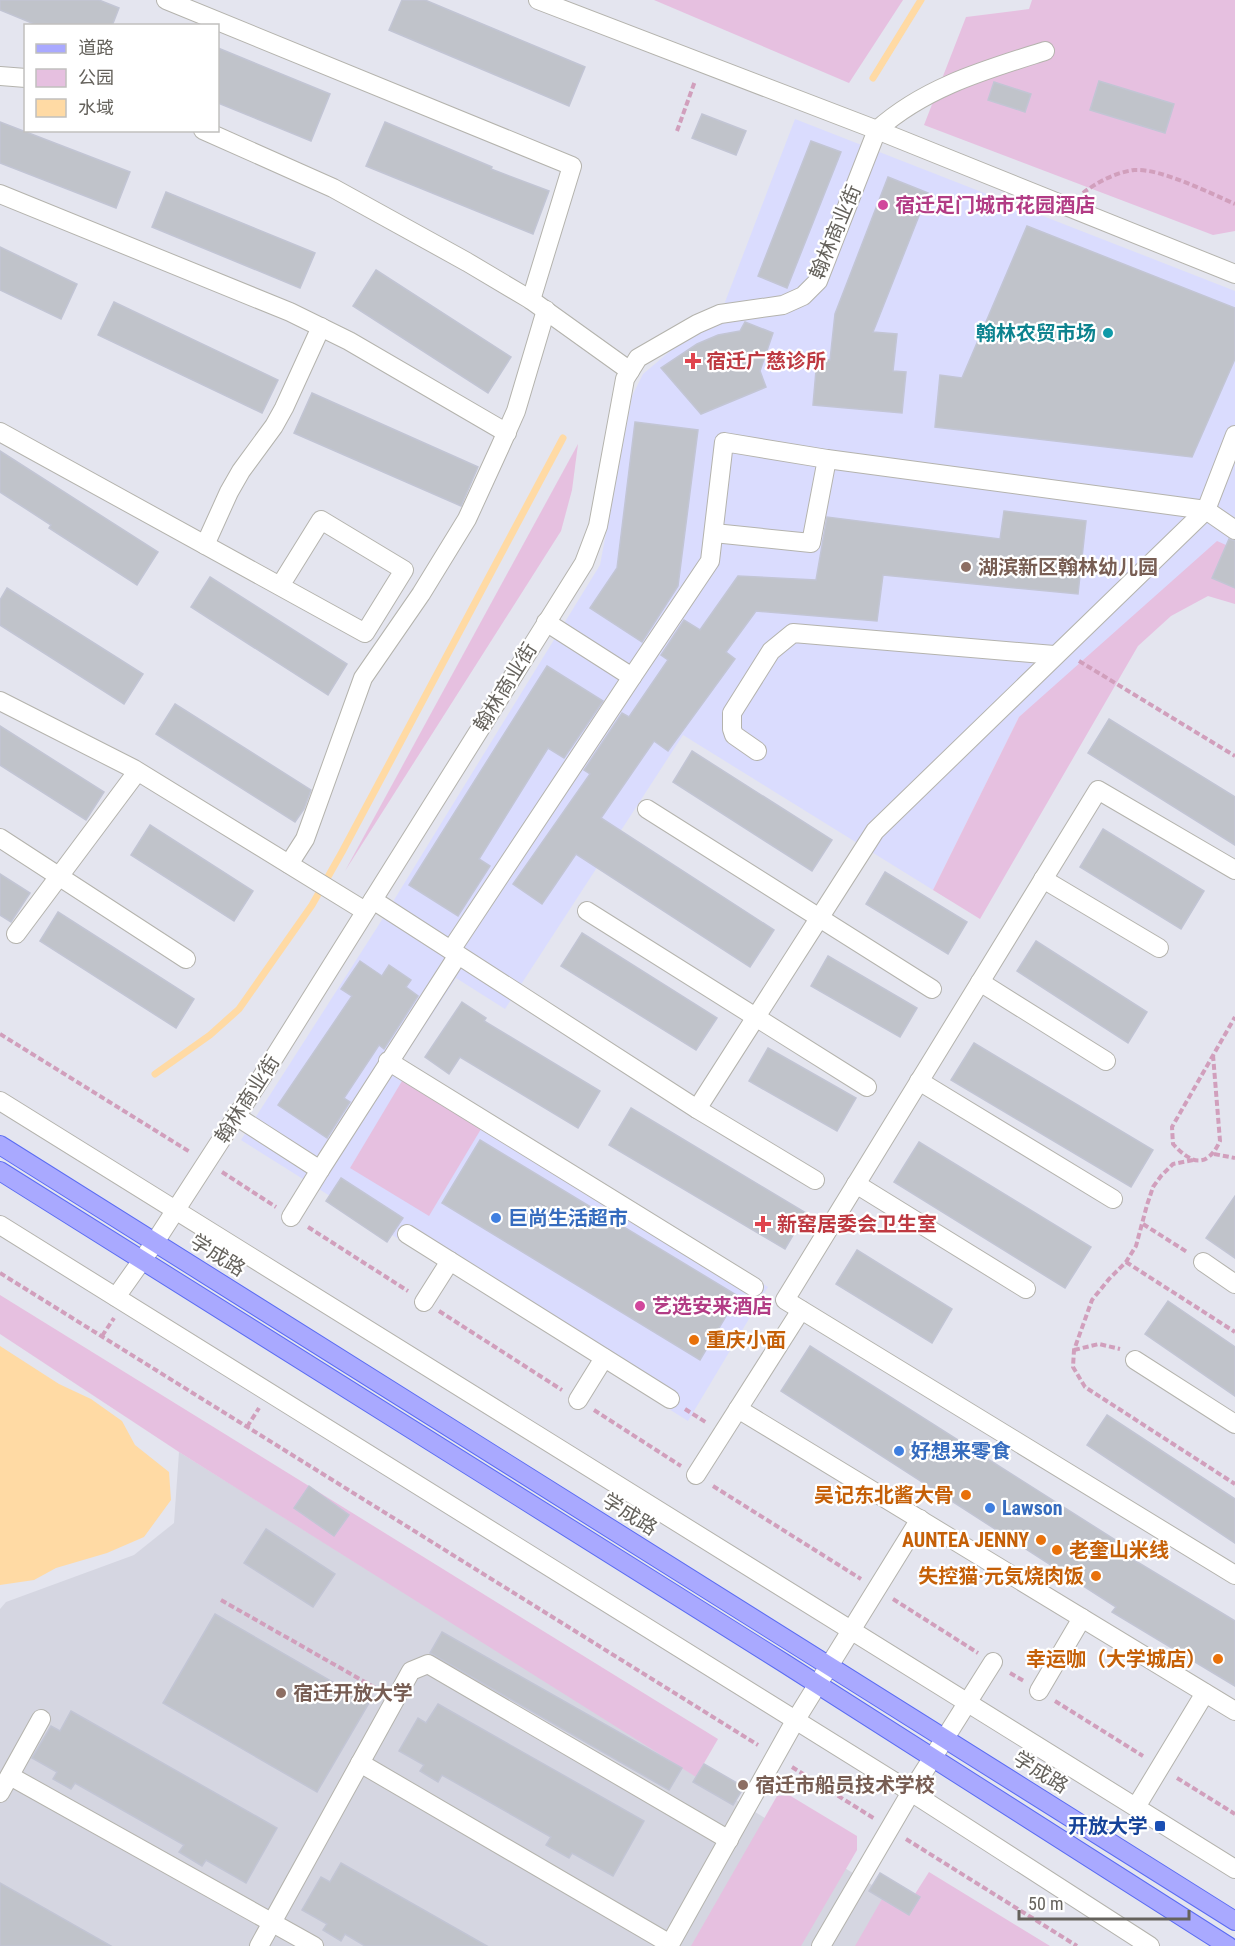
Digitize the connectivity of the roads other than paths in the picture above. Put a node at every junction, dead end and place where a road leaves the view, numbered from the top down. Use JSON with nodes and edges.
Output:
{"nodes":[{"id":1,"x":166,"y":0,"type":"edge"},
{"id":2,"x":538,"y":0,"type":"edge"},
{"id":3,"x":1046,"y":51,"type":"dead end"},
{"id":4,"x":0,"y":76,"type":"edge"},
{"id":5,"x":24,"y":78,"type":"edge"},
{"id":6,"x":877,"y":130,"type":"junction"},
{"id":7,"x":207,"y":132,"type":"edge"},
{"id":8,"x":0,"y":194,"type":"edge"},
{"id":9,"x":1235,"y":274,"type":"edge"},
{"id":10,"x":539,"y":305,"type":"junction"},
{"id":11,"x":321,"y":327,"type":"junction"},
{"id":12,"x":630,"y":370,"type":"junction"},
{"id":13,"x":0,"y":432,"type":"edge"},
{"id":14,"x":507,"y":433,"type":"junction"},
{"id":15,"x":1235,"y":435,"type":"edge"},
{"id":16,"x":827,"y":459,"type":"junction"},
{"id":17,"x":1206,"y":510,"type":"junction"},
{"id":18,"x":1235,"y":530,"type":"edge"},
{"id":19,"x":714,"y":533,"type":"junction"},
{"id":20,"x":205,"y":545,"type":"junction"},
{"id":21,"x":280,"y":586,"type":"junction"},
{"id":22,"x":546,"y":622,"type":"junction"},
{"id":23,"x":365,"y":633,"type":"junction"},
{"id":24,"x":385,"y":645,"type":"junction"},
{"id":25,"x":1057,"y":652,"type":"junction"},
{"id":26,"x":632,"y":677,"type":"junction"},
{"id":27,"x":0,"y":702,"type":"edge"},
{"id":28,"x":757,"y":751,"type":"dead end"},
{"id":29,"x":137,"y":772,"type":"junction"},
{"id":30,"x":647,"y":809,"type":"dead end"},
{"id":31,"x":0,"y":838,"type":"edge"},
{"id":32,"x":289,"y":864,"type":"junction"},
{"id":33,"x":1235,"y":870,"type":"edge"},
{"id":34,"x":60,"y":877,"type":"junction"},
{"id":35,"x":1043,"y":879,"type":"junction"},
{"id":36,"x":369,"y":905,"type":"junction"},
{"id":37,"x":586,"y":911,"type":"dead end"},
{"id":38,"x":819,"y":918,"type":"junction"},
{"id":39,"x":16,"y":934,"type":"dead end"},
{"id":40,"x":1159,"y":948,"type":"dead end"},
{"id":41,"x":454,"y":953,"type":"junction"},
{"id":42,"x":186,"y":959,"type":"dead end"},
{"id":43,"x":980,"y":982,"type":"junction"},
{"id":44,"x":932,"y":989,"type":"dead end"},
{"id":45,"x":756,"y":1017,"type":"junction"},
{"id":46,"x":388,"y":1061,"type":"junction"},
{"id":47,"x":1106,"y":1061,"type":"dead end"},
{"id":48,"x":919,"y":1081,"type":"junction"},
{"id":49,"x":867,"y":1087,"type":"dead end"},
{"id":50,"x":0,"y":1101,"type":"edge"},
{"id":51,"x":697,"y":1109,"type":"junction"},
{"id":52,"x":236,"y":1116,"type":"junction"},
{"id":53,"x":0,"y":1145,"type":"edge"},
{"id":54,"x":320,"y":1170,"type":"junction"},
{"id":55,"x":0,"y":1172,"type":"edge"},
{"id":56,"x":815,"y":1180,"type":"dead end"},
{"id":57,"x":856,"y":1184,"type":"junction"},
{"id":58,"x":1113,"y":1199,"type":"dead end"},
{"id":59,"x":176,"y":1210,"type":"junction"},
{"id":60,"x":291,"y":1217,"type":"road end"},
{"id":61,"x":0,"y":1225,"type":"edge"},
{"id":62,"x":407,"y":1234,"type":"dead end"},
{"id":63,"x":155,"y":1242,"type":"junction"},
{"id":64,"x":142,"y":1260,"type":"junction"},
{"id":65,"x":450,"y":1261,"type":"junction"},
{"id":66,"x":1203,"y":1262,"type":"road end"},
{"id":67,"x":1235,"y":1284,"type":"edge"},
{"id":68,"x":754,"y":1287,"type":"dead end"},
{"id":69,"x":1026,"y":1289,"type":"dead end"},
{"id":70,"x":116,"y":1297,"type":"junction"},
{"id":71,"x":424,"y":1302,"type":"road end"},
{"id":72,"x":801,"y":1310,"type":"junction"},
{"id":73,"x":604,"y":1358,"type":"junction"},
{"id":74,"x":1135,"y":1360,"type":"road end"},
{"id":75,"x":578,"y":1400,"type":"road end"},
{"id":76,"x":670,"y":1400,"type":"road end"},
{"id":77,"x":738,"y":1409,"type":"junction"},
{"id":78,"x":1235,"y":1424,"type":"edge"},
{"id":79,"x":696,"y":1475,"type":"road end"},
{"id":80,"x":920,"y":1519,"type":"junction"},
{"id":81,"x":1235,"y":1575,"type":"edge"},
{"id":82,"x":1082,"y":1618,"type":"junction"},
{"id":83,"x":851,"y":1630,"type":"junction"},
{"id":84,"x":993,"y":1662,"type":"road end"},
{"id":85,"x":829,"y":1665,"type":"junction"},
{"id":86,"x":817,"y":1684,"type":"junction"},
{"id":87,"x":1039,"y":1691,"type":"road end"},
{"id":88,"x":1204,"y":1693,"type":"junction"},
{"id":89,"x":967,"y":1702,"type":"junction"},
{"id":90,"x":1235,"y":1712,"type":"edge"},
{"id":91,"x":41,"y":1719,"type":"dead end"},
{"id":92,"x":795,"y":1720,"type":"junction"},
{"id":93,"x":944,"y":1738,"type":"junction"},
{"id":94,"x":932,"y":1758,"type":"junction"},
{"id":95,"x":360,"y":1763,"type":"junction"},
{"id":96,"x":10,"y":1776,"type":"junction"},
{"id":97,"x":910,"y":1792,"type":"junction"},
{"id":98,"x":0,"y":1793,"type":"edge"},
{"id":99,"x":1136,"y":1807,"type":"junction"},
{"id":100,"x":729,"y":1840,"type":"junction"},
{"id":101,"x":1235,"y":1869,"type":"edge"},
{"id":102,"x":1235,"y":1921,"type":"edge"},
{"id":103,"x":272,"y":1922,"type":"junction"},
{"id":104,"x":669,"y":1945,"type":"edge"},
{"id":105,"x":259,"y":1946,"type":"edge"},
{"id":106,"x":314,"y":1946,"type":"edge"},
{"id":107,"x":821,"y":1946,"type":"edge"},
{"id":108,"x":1150,"y":1946,"type":"edge"},
{"id":109,"x":1228,"y":1946,"type":"edge"}],
"edges":[{"from":1,"to":10,"type":"street"},
{"from":2,"to":6,"type":"street"},
{"from":3,"to":6,"type":"street"},
{"from":4,"to":5,"type":"street"},
{"from":6,"to":9,"type":"street"},
{"from":6,"to":12,"type":"street","name":"翰林商业街"},
{"from":7,"to":10,"type":"street"},
{"from":8,"to":11,"type":"street"},
{"from":10,"to":12,"type":"street"},
{"from":10,"to":14,"type":"street"},
{"from":11,"to":14,"type":"street"},
{"from":11,"to":20,"type":"street"},
{"from":12,"to":22,"type":"street","name":"翰林商业街"},
{"from":13,"to":20,"type":"street"},
{"from":14,"to":24,"type":"street"},
{"from":15,"to":17,"type":"street"},
{"from":16,"to":17,"type":"street"},
{"from":16,"to":19,"type":"street"},
{"from":16,"to":19,"type":"street"},
{"from":17,"to":18,"type":"street"},
{"from":17,"to":25,"type":"street"},
{"from":19,"to":26,"type":"street"},
{"from":20,"to":21,"type":"street"},
{"from":21,"to":23,"type":"street"},
{"from":21,"to":23,"type":"street"},
{"from":22,"to":26,"type":"street"},
{"from":22,"to":36,"type":"street","name":"翰林商业街"},
{"from":23,"to":24,"type":"street"},
{"from":24,"to":32,"type":"street"},
{"from":25,"to":28,"type":"street"},
{"from":25,"to":38,"type":"street"},
{"from":26,"to":41,"type":"street"},
{"from":27,"to":29,"type":"street"},
{"from":29,"to":32,"type":"street"},
{"from":29,"to":34,"type":"street"},
{"from":30,"to":38,"type":"street"},
{"from":31,"to":34,"type":"street"},
{"from":32,"to":36,"type":"street"},
{"from":33,"to":35,"type":"street"},
{"from":34,"to":39,"type":"street"},
{"from":34,"to":42,"type":"street"},
{"from":35,"to":40,"type":"street"},
{"from":35,"to":43,"type":"street"},
{"from":36,"to":41,"type":"street"},
{"from":36,"to":52,"type":"street","name":"翰林商业街"},
{"from":37,"to":45,"type":"street"},
{"from":38,"to":44,"type":"street"},
{"from":38,"to":45,"type":"street"},
{"from":41,"to":46,"type":"street"},
{"from":41,"to":51,"type":"street"},
{"from":43,"to":47,"type":"street"},
{"from":43,"to":48,"type":"street"},
{"from":45,"to":49,"type":"street"},
{"from":45,"to":51,"type":"street"},
{"from":46,"to":54,"type":"street"},
{"from":46,"to":68,"type":"street"},
{"from":48,"to":57,"type":"street"},
{"from":48,"to":58,"type":"street"},
{"from":50,"to":59,"type":"street"},
{"from":51,"to":56,"type":"street"},
{"from":52,"to":54,"type":"street"},
{"from":52,"to":59,"type":"street","name":"翰林商业街"},
{"from":53,"to":63,"type":"main road","name":"学成路"},
{"from":54,"to":60,"type":"street"},
{"from":55,"to":64,"type":"main road"},
{"from":57,"to":69,"type":"street"},
{"from":57,"to":72,"type":"street"},
{"from":59,"to":63,"type":"street","name":"翰林商业街"},
{"from":59,"to":83,"type":"street"},
{"from":61,"to":70,"type":"street"},
{"from":62,"to":65,"type":"street"},
{"from":63,"to":64,"type":"street","name":"翰林商业街"},
{"from":63,"to":85,"type":"main road","name":"学成路"},
{"from":64,"to":70,"type":"street","name":"翰林商业街"},
{"from":64,"to":86,"type":"main road"},
{"from":65,"to":71,"type":"street"},
{"from":65,"to":73,"type":"street"},
{"from":66,"to":67,"type":"street"},
{"from":70,"to":92,"type":"street"},
{"from":72,"to":77,"type":"street"},
{"from":72,"to":81,"type":"street"},
{"from":73,"to":75,"type":"street"},
{"from":73,"to":76,"type":"street"},
{"from":74,"to":78,"type":"street"},
{"from":77,"to":79,"type":"street"},
{"from":77,"to":80,"type":"street"},
{"from":80,"to":82,"type":"street"},
{"from":80,"to":83,"type":"street"},
{"from":82,"to":87,"type":"street"},
{"from":82,"to":88,"type":"street"},
{"from":83,"to":85,"type":"street"},
{"from":83,"to":89,"type":"street"},
{"from":84,"to":89,"type":"street"},
{"from":85,"to":86,"type":"street"},
{"from":85,"to":93,"type":"main road","name":"学成路"},
{"from":86,"to":92,"type":"street"},
{"from":86,"to":94,"type":"main road"},
{"from":88,"to":90,"type":"street"},
{"from":88,"to":99,"type":"street"},
{"from":89,"to":93,"type":"street"},
{"from":89,"to":99,"type":"street"},
{"from":91,"to":96,"type":"street"},
{"from":92,"to":97,"type":"street"},
{"from":92,"to":100,"type":"street"},
{"from":93,"to":94,"type":"street"},
{"from":93,"to":102,"type":"main road","name":"学成路"},
{"from":94,"to":97,"type":"street"},
{"from":94,"to":109,"type":"main road"},
{"from":95,"to":100,"type":"street"},
{"from":95,"to":103,"type":"street"},
{"from":95,"to":104,"type":"street"},
{"from":96,"to":98,"type":"street"},
{"from":96,"to":103,"type":"street"},
{"from":97,"to":107,"type":"street"},
{"from":97,"to":108,"type":"street"},
{"from":99,"to":101,"type":"street"},
{"from":100,"to":104,"type":"street"},
{"from":103,"to":105,"type":"street"},
{"from":103,"to":106,"type":"street"}]}
